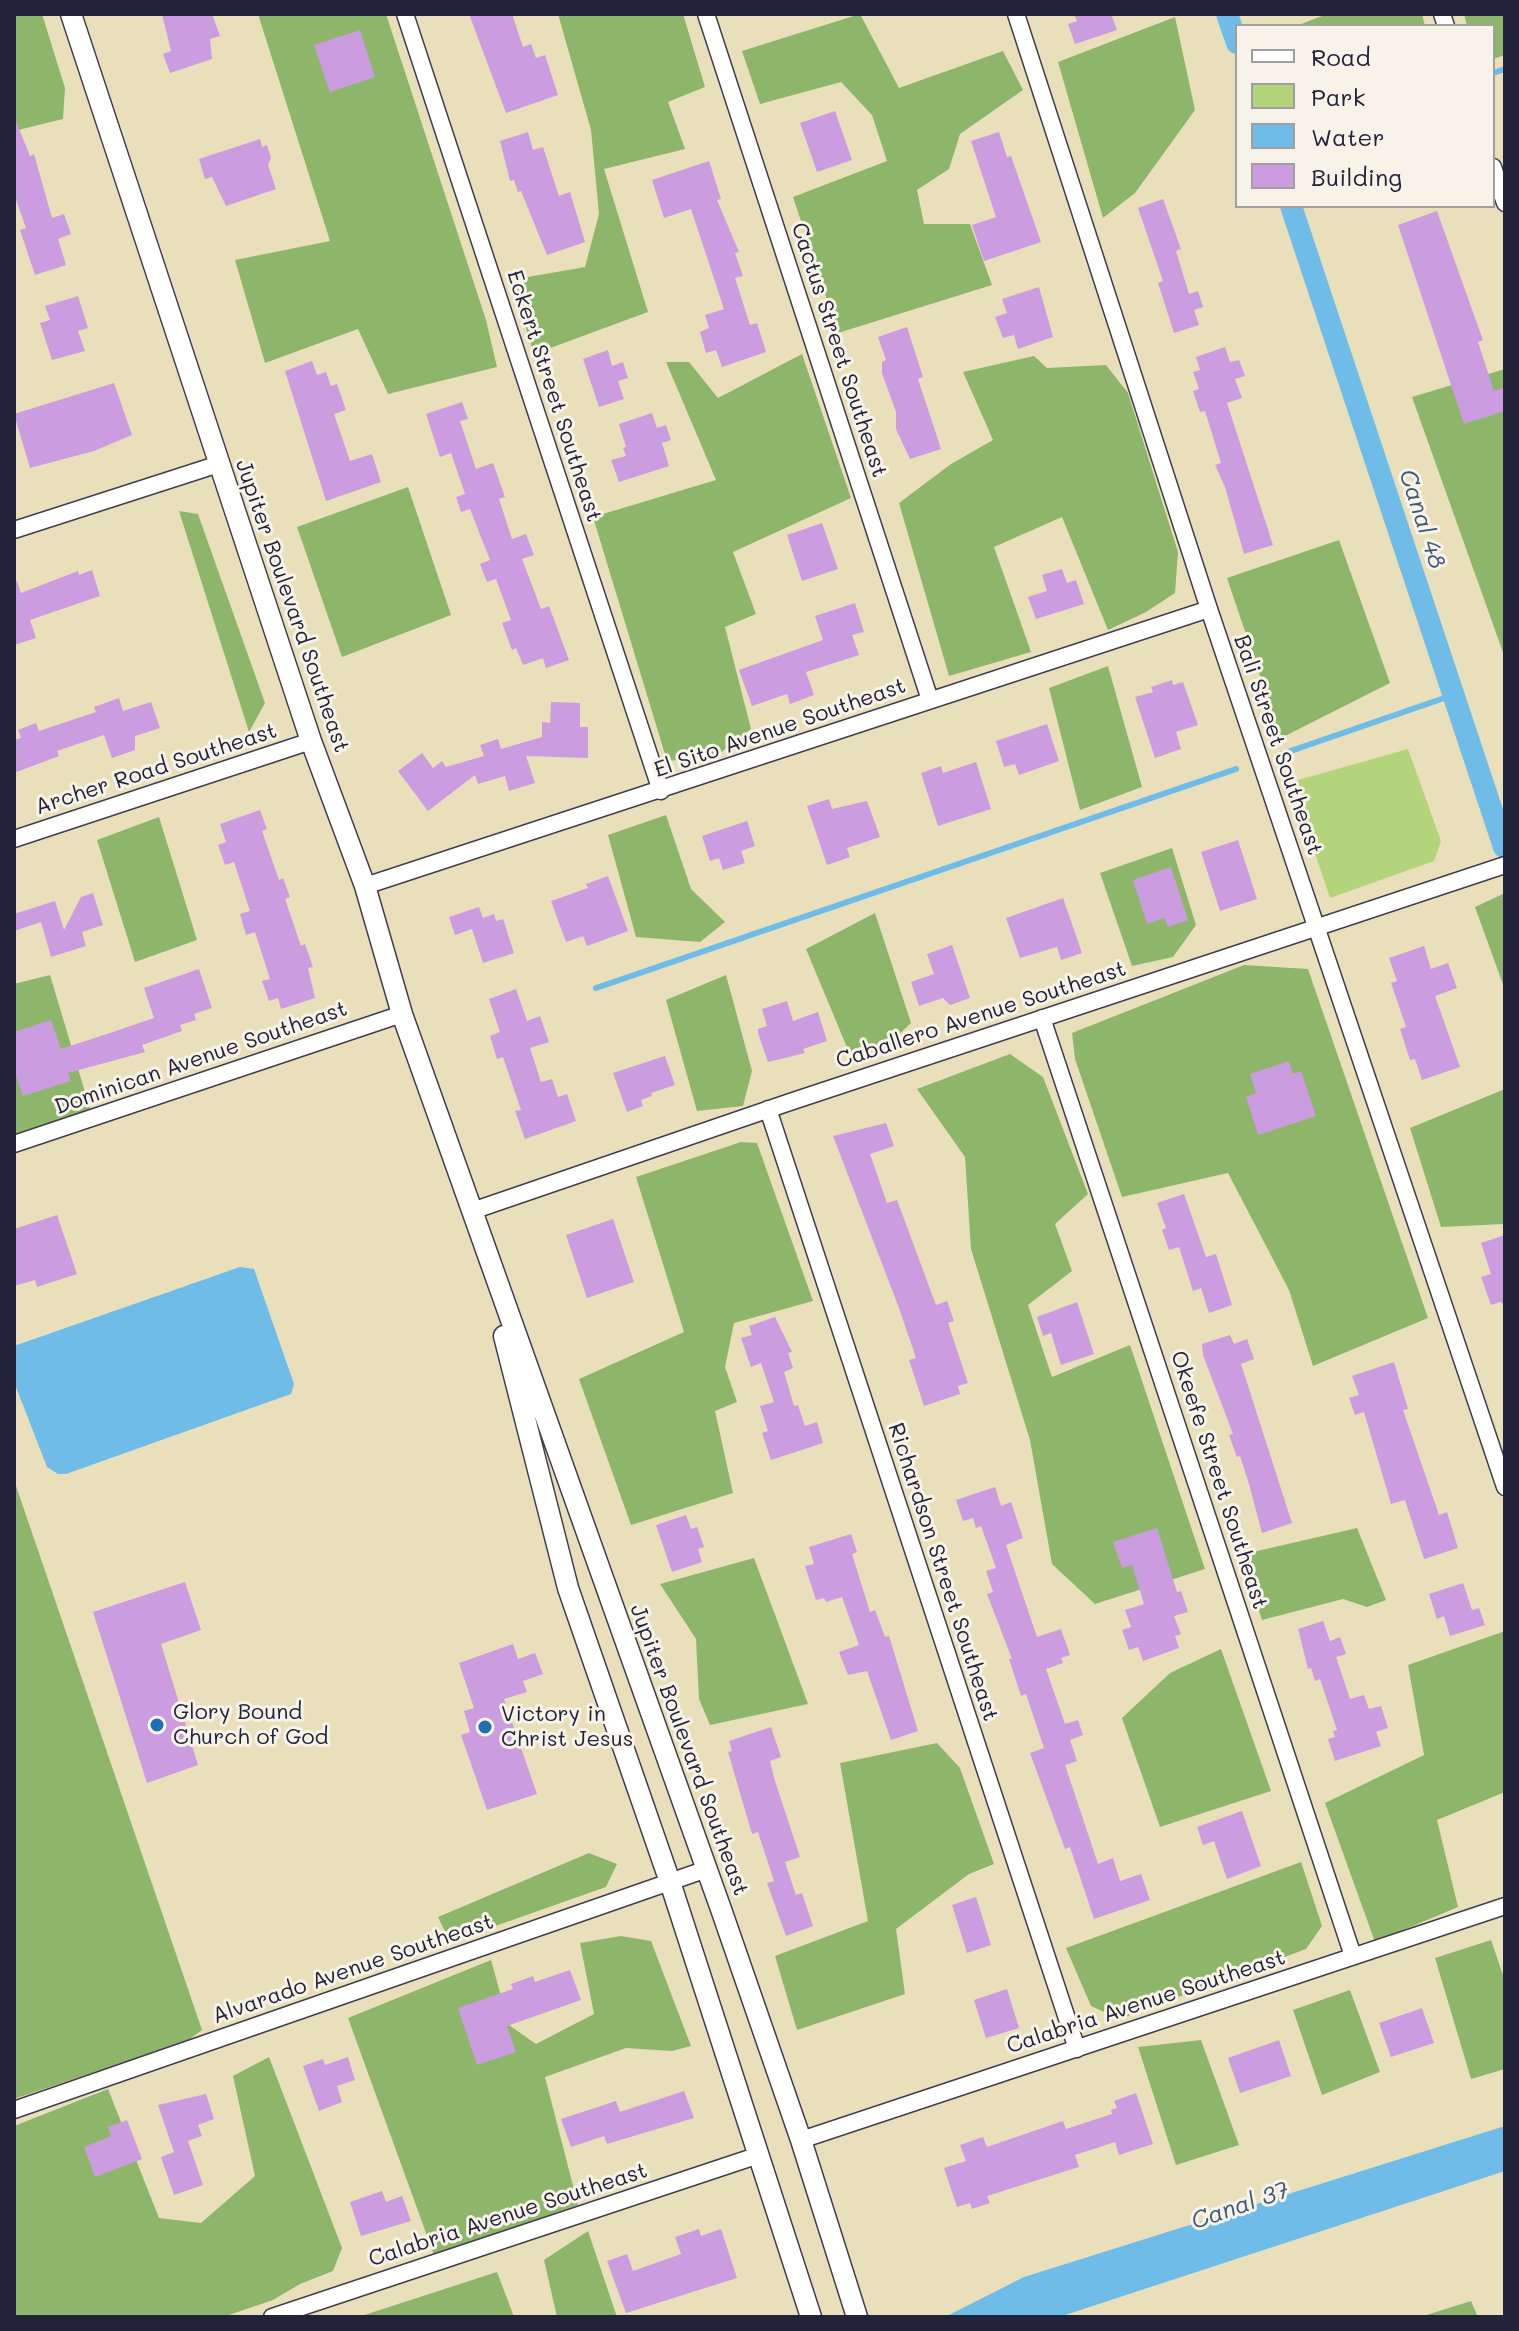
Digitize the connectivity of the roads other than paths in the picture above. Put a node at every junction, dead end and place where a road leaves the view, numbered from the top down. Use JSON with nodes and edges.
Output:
{"nodes":[{"id":1,"x":71,"y":14,"type":"edge"},
{"id":2,"x":405,"y":14,"type":"edge"},
{"id":3,"x":706,"y":14,"type":"edge"},
{"id":4,"x":1016,"y":14,"type":"edge"},
{"id":5,"x":1495,"y":173,"type":"edge"},
{"id":6,"x":1505,"y":203,"type":"edge"},
{"id":7,"x":219,"y":464,"type":"junction"},
{"id":8,"x":14,"y":530,"type":"edge"},
{"id":9,"x":1209,"y":609,"type":"junction"},
{"id":10,"x":930,"y":700,"type":"junction"},
{"id":11,"x":311,"y":741,"type":"junction"},
{"id":12,"x":661,"y":791,"type":"junction"},
{"id":13,"x":14,"y":839,"type":"edge"},
{"id":14,"x":1505,"y":865,"type":"edge"},
{"id":15,"x":365,"y":886,"type":"junction"},
{"id":16,"x":1317,"y":927,"type":"junction"},
{"id":17,"x":402,"y":1014,"type":"junction"},
{"id":18,"x":1042,"y":1018,"type":"junction"},
{"id":19,"x":768,"y":1109,"type":"junction"},
{"id":20,"x":14,"y":1144,"type":"edge"},
{"id":21,"x":472,"y":1211,"type":"junction"},
{"id":22,"x":1505,"y":1487,"type":"edge"},
{"id":23,"x":707,"y":1869,"type":"junction"},
{"id":24,"x":670,"y":1882,"type":"junction"},
{"id":25,"x":1505,"y":1906,"type":"edge"},
{"id":26,"x":1353,"y":1956,"type":"junction"},
{"id":27,"x":1077,"y":2049,"type":"junction"},
{"id":28,"x":14,"y":2110,"type":"edge"},
{"id":29,"x":801,"y":2140,"type":"junction"},
{"id":30,"x":759,"y":2155,"type":"junction"},
{"id":31,"x":856,"y":2312,"type":"edge"},
{"id":32,"x":272,"y":2317,"type":"edge"},
{"id":33,"x":811,"y":2317,"type":"edge"}],
"edges":[{"from":1,"to":7,"type":"street","name":"Jupiter Boulevard Southeast"},
{"from":2,"to":12,"type":"street","name":"Eckert Street Southeast"},
{"from":3,"to":10,"type":"street","name":"Cactus Street Southeast"},
{"from":4,"to":9,"type":"street","name":"Bali Street Southeast"},
{"from":5,"to":6,"type":"street"},
{"from":7,"to":8,"type":"street"},
{"from":7,"to":11,"type":"street","name":"Jupiter Boulevard Southeast"},
{"from":9,"to":10,"type":"street","name":"El Sito Avenue Southeast"},
{"from":9,"to":16,"type":"street","name":"Bali Street Southeast"},
{"from":10,"to":12,"type":"street","name":"El Sito Avenue Southeast"},
{"from":11,"to":13,"type":"street","name":"Archer Road Southeast"},
{"from":11,"to":15,"type":"street","name":"Jupiter Boulevard Southeast"},
{"from":12,"to":15,"type":"street","name":"El Sito Avenue Southeast"},
{"from":14,"to":16,"type":"street","name":"Caballero Avenue Southeast"},
{"from":15,"to":17,"type":"street","name":"Jupiter Boulevard Southeast"},
{"from":16,"to":18,"type":"street","name":"Caballero Avenue Southeast"},
{"from":16,"to":22,"type":"street","name":"Bali Street Southeast"},
{"from":17,"to":20,"type":"street","name":"Dominican Avenue Southeast"},
{"from":17,"to":21,"type":"street","name":"Jupiter Boulevard Southeast"},
{"from":18,"to":19,"type":"street","name":"Caballero Avenue Southeast"},
{"from":18,"to":26,"type":"street","name":"Okeefe Street Southeast"},
{"from":19,"to":21,"type":"street","name":"Caballero Avenue Southeast"},
{"from":19,"to":27,"type":"street","name":"Richardson Street Southeast"},
{"from":21,"to":23,"type":"street","name":"Jupiter Boulevard Southeast"},
{"from":21,"to":24,"type":"street","name":"Jupiter Boulevard Southeast"},
{"from":23,"to":24,"type":"street","name":"Alvarado Avenue Southeast"},
{"from":23,"to":29,"type":"street","name":"Jupiter Boulevard Southeast"},
{"from":24,"to":28,"type":"street","name":"Alvarado Avenue Southeast"},
{"from":24,"to":30,"type":"street","name":"Jupiter Boulevard Southeast"},
{"from":25,"to":26,"type":"street","name":"Calabria Avenue Southeast"},
{"from":26,"to":27,"type":"street","name":"Calabria Avenue Southeast"},
{"from":27,"to":29,"type":"street","name":"Calabria Avenue Southeast"},
{"from":29,"to":31,"type":"street","name":"Jupiter Boulevard Southeast"},
{"from":30,"to":32,"type":"street","name":"Calabria Avenue Southeast"},
{"from":30,"to":33,"type":"street","name":"Jupiter Boulevard Southeast"}]}
